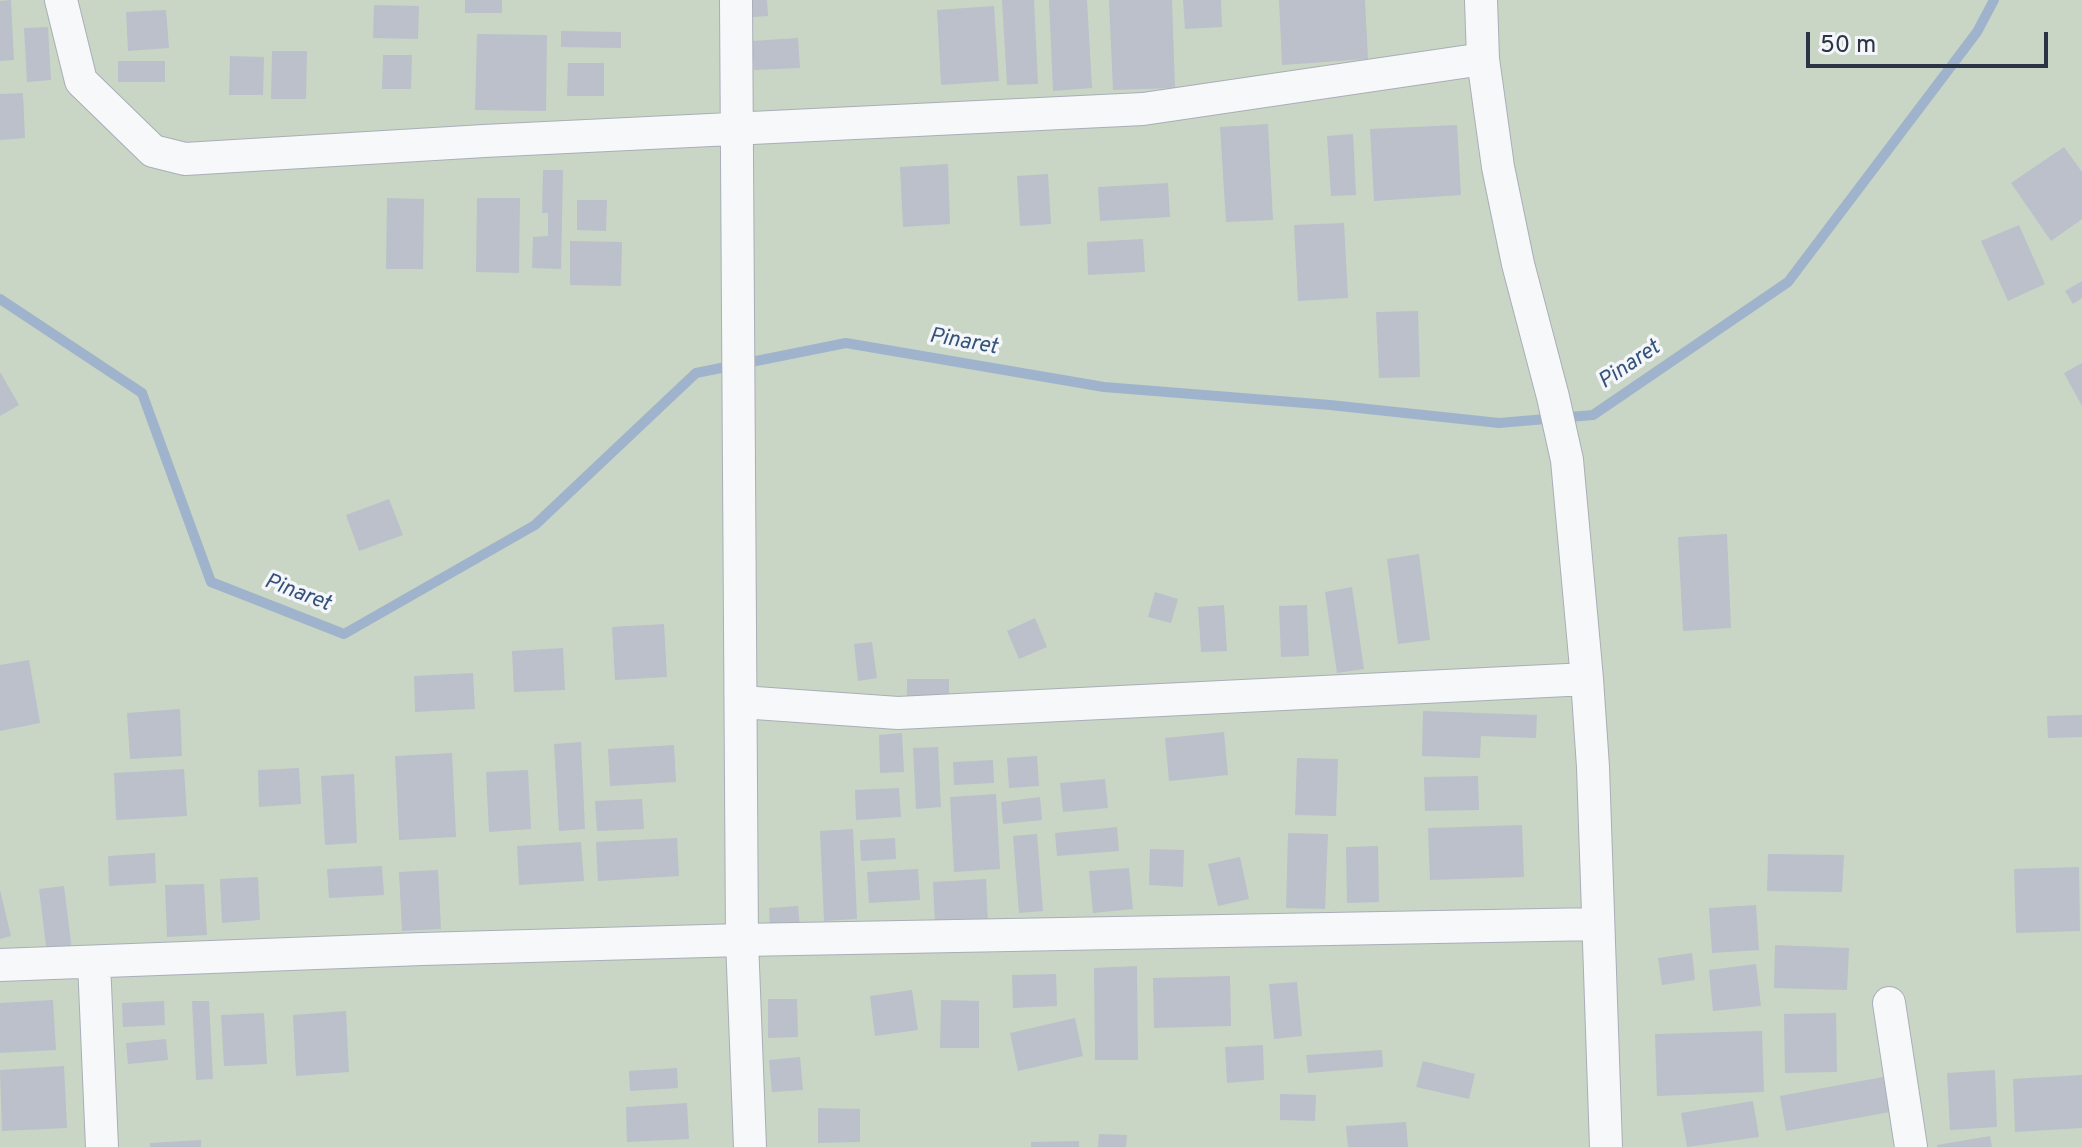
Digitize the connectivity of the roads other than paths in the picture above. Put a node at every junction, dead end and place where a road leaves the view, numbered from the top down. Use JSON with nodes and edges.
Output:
{"nodes":[{"id":1,"x":61,"y":0,"type":"edge"},
{"id":2,"x":736,"y":0,"type":"edge"},
{"id":3,"x":1481,"y":0,"type":"edge"},
{"id":4,"x":1483,"y":59,"type":"junction"},
{"id":5,"x":738,"y":128,"type":"junction"},
{"id":6,"x":1587,"y":679,"type":"junction"},
{"id":7,"x":741,"y":702,"type":"junction"},
{"id":8,"x":1597,"y":924,"type":"junction"},
{"id":9,"x":742,"y":940,"type":"junction"},
{"id":10,"x":94,"y":962,"type":"junction"},
{"id":11,"x":0,"y":965,"type":"edge"},
{"id":12,"x":1889,"y":1003,"type":"dead end"},
{"id":13,"x":102,"y":1147,"type":"edge"},
{"id":14,"x":750,"y":1147,"type":"edge"},
{"id":15,"x":1606,"y":1147,"type":"edge"},
{"id":16,"x":1911,"y":1147,"type":"edge"}],
"edges":[{"from":1,"to":5,"type":"street"},
{"from":2,"to":5,"type":"street"},
{"from":3,"to":4,"type":"street"},
{"from":4,"to":5,"type":"street"},
{"from":4,"to":6,"type":"street"},
{"from":5,"to":7,"type":"street"},
{"from":6,"to":7,"type":"street"},
{"from":6,"to":8,"type":"street"},
{"from":7,"to":9,"type":"street"},
{"from":8,"to":9,"type":"street"},
{"from":8,"to":15,"type":"street"},
{"from":9,"to":10,"type":"street"},
{"from":9,"to":14,"type":"street"},
{"from":10,"to":11,"type":"street"},
{"from":10,"to":13,"type":"street"},
{"from":12,"to":16,"type":"street"}]}
